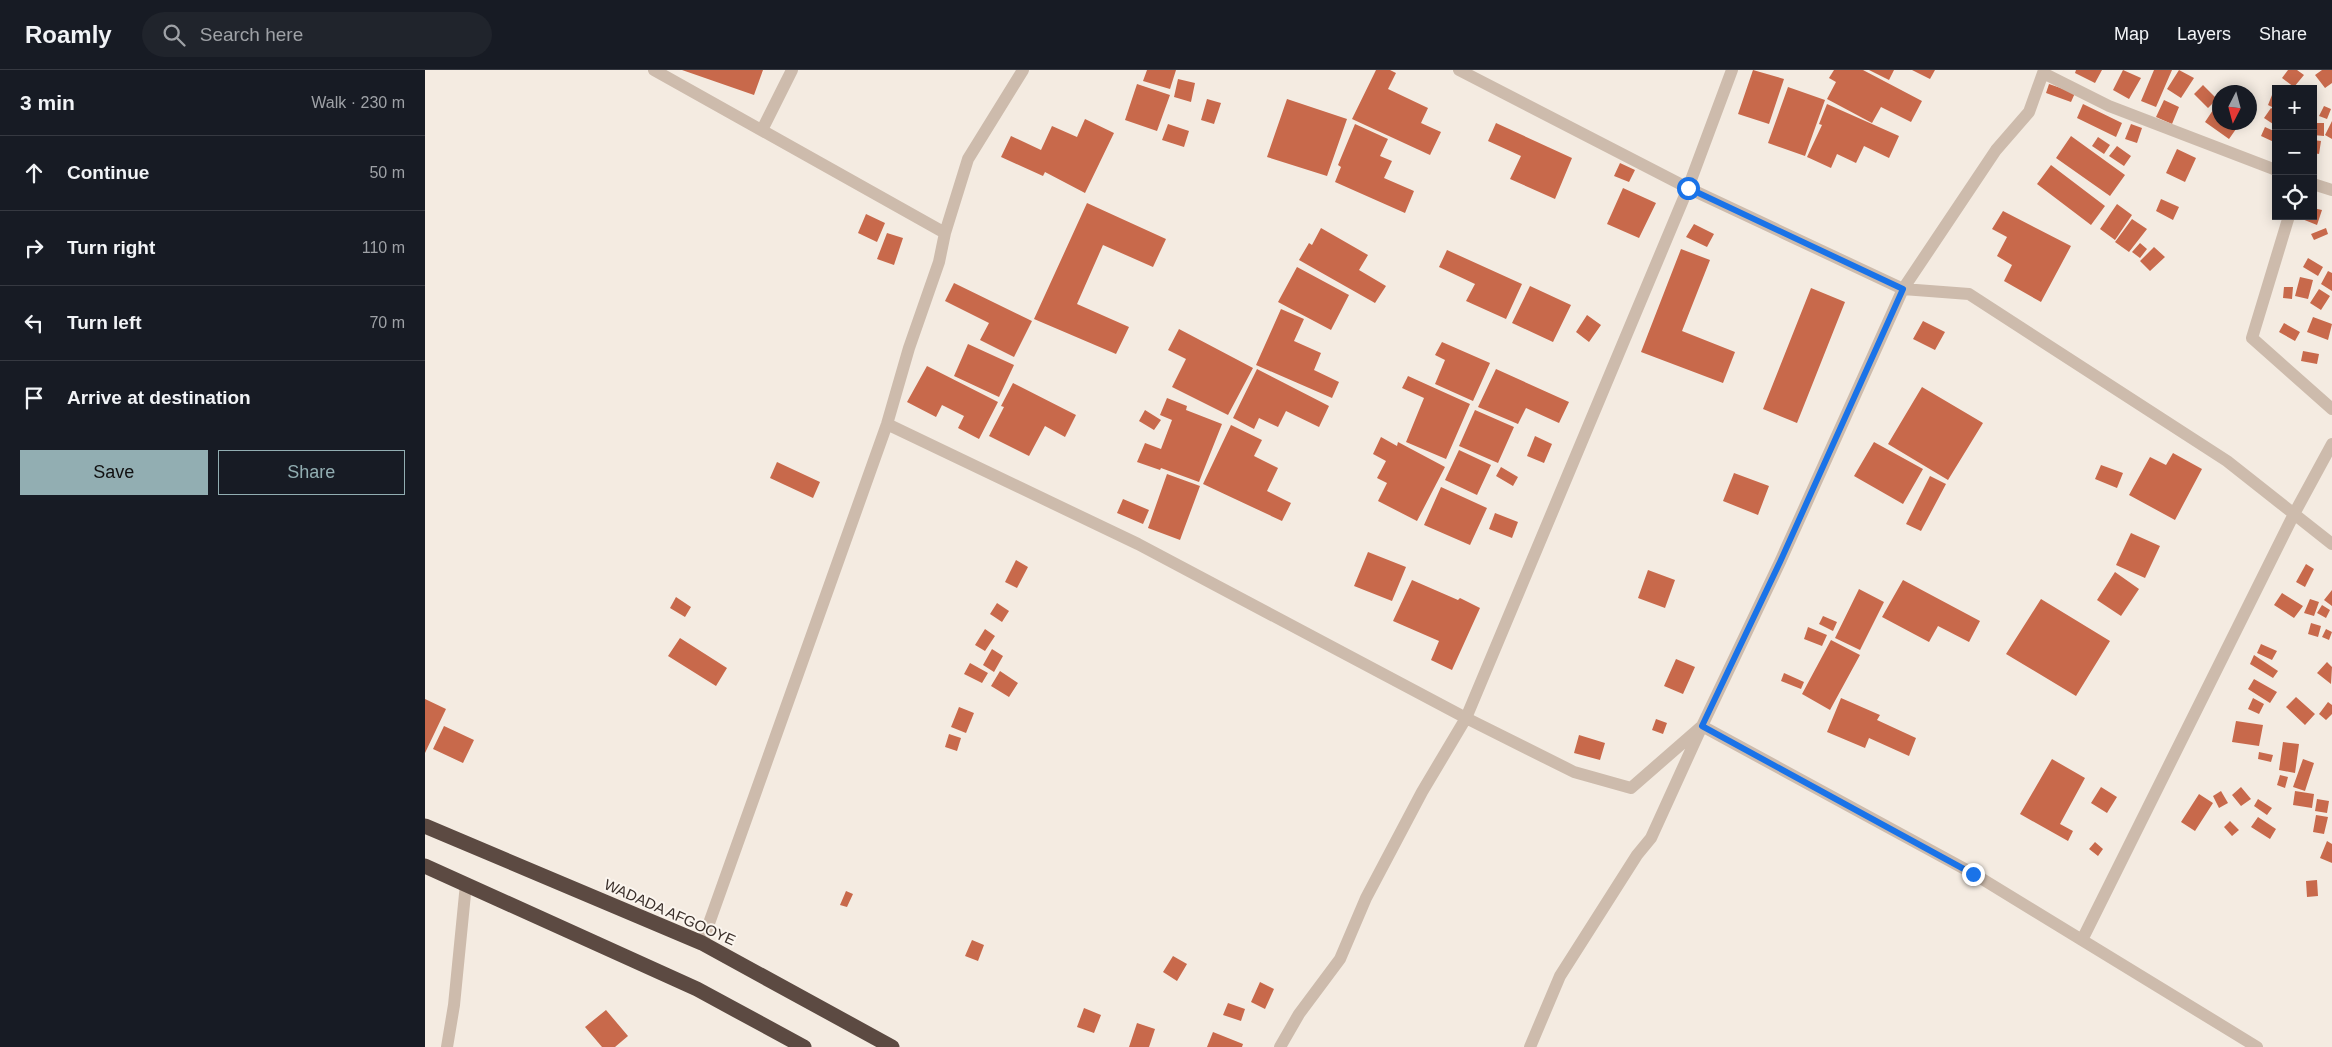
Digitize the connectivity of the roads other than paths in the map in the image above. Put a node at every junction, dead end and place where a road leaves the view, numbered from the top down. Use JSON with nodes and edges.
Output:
{"nodes":[{"id":1,"x":654,"y":70,"type":"edge"},
{"id":2,"x":792,"y":70,"type":"edge"},
{"id":3,"x":1023,"y":70,"type":"edge"},
{"id":4,"x":1459,"y":70,"type":"edge"},
{"id":5,"x":1732,"y":70,"type":"edge"},
{"id":6,"x":762,"y":130,"type":"junction"},
{"id":7,"x":2272,"y":168,"type":"edge"},
{"id":8,"x":2317,"y":185,"type":"edge"},
{"id":9,"x":1688,"y":188,"type":"junction"},
{"id":10,"x":2332,"y":190,"type":"edge"},
{"id":11,"x":2288,"y":220,"type":"edge"},
{"id":12,"x":945,"y":233,"type":"junction"},
{"id":13,"x":1903,"y":289,"type":"junction"},
{"id":14,"x":2332,"y":409,"type":"edge"},
{"id":15,"x":887,"y":424,"type":"junction"},
{"id":16,"x":2332,"y":444,"type":"edge"},
{"id":17,"x":2294,"y":514,"type":"junction"},
{"id":18,"x":2332,"y":544,"type":"edge"},
{"id":19,"x":1466,"y":718,"type":"junction"},
{"id":20,"x":1702,"y":726,"type":"junction"},
{"id":21,"x":425,"y":826,"type":"edge"},
{"id":22,"x":425,"y":866,"type":"edge"},
{"id":23,"x":466,"y":884,"type":"junction"},
{"id":24,"x":2081,"y":940,"type":"junction"},
{"id":25,"x":702,"y":942,"type":"junction"},
{"id":26,"x":447,"y":1047,"type":"edge"},
{"id":27,"x":804,"y":1047,"type":"edge"},
{"id":28,"x":892,"y":1047,"type":"edge"},
{"id":29,"x":1280,"y":1047,"type":"edge"},
{"id":30,"x":1530,"y":1047,"type":"edge"},
{"id":31,"x":2257,"y":1047,"type":"edge"}],
"edges":[{"from":1,"to":6,"type":"street"},
{"from":2,"to":6,"type":"street"},
{"from":3,"to":12,"type":"street"},
{"from":4,"to":9,"type":"street"},
{"from":5,"to":9,"type":"street"},
{"from":6,"to":12,"type":"street"},
{"from":7,"to":13,"type":"street"},
{"from":8,"to":10,"type":"street"},
{"from":9,"to":13,"type":"street"},
{"from":9,"to":19,"type":"street"},
{"from":11,"to":14,"type":"street"},
{"from":12,"to":15,"type":"street"},
{"from":13,"to":17,"type":"street"},
{"from":13,"to":20,"type":"street"},
{"from":15,"to":19,"type":"street"},
{"from":15,"to":25,"type":"street"},
{"from":16,"to":17,"type":"street"},
{"from":17,"to":18,"type":"street"},
{"from":17,"to":24,"type":"street"},
{"from":19,"to":20,"type":"street"},
{"from":19,"to":29,"type":"street"},
{"from":20,"to":24,"type":"street"},
{"from":20,"to":30,"type":"street"},
{"from":21,"to":25,"type":"highway","name":"WADADA AFGOOYE"},
{"from":22,"to":23,"type":"highway"},
{"from":23,"to":26,"type":"street"},
{"from":23,"to":27,"type":"highway"},
{"from":24,"to":31,"type":"street"},
{"from":25,"to":28,"type":"highway","name":"WADADA AFGOOYE"}]}
